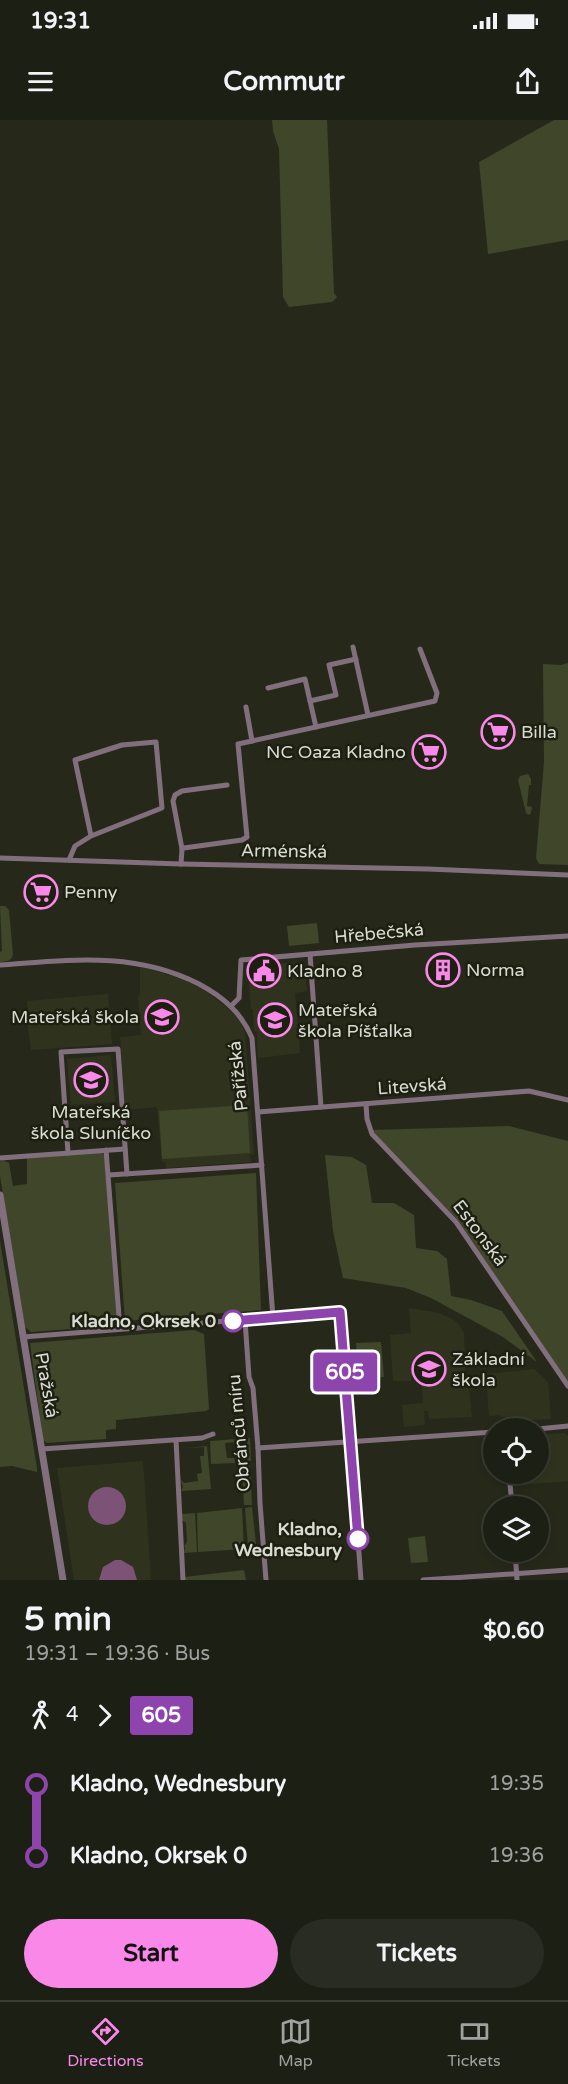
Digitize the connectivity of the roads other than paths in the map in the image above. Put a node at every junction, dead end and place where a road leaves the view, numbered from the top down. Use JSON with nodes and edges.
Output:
{"nodes":[{"id":1,"x":353,"y":647,"type":"dead end"},
{"id":2,"x":420,"y":649,"type":"dead end"},
{"id":3,"x":356,"y":659,"type":"junction"},
{"id":4,"x":268,"y":688,"type":"dead end"},
{"id":5,"x":310,"y":701,"type":"junction"},
{"id":6,"x":246,"y":707,"type":"dead end"},
{"id":7,"x":368,"y":715,"type":"junction"},
{"id":8,"x":315,"y":727,"type":"junction"},
{"id":9,"x":252,"y":741,"type":"junction"},
{"id":10,"x":227,"y":786,"type":"dead end"},
{"id":11,"x":91,"y":836,"type":"junction"},
{"id":12,"x":182,"y":849,"type":"junction"},
{"id":13,"x":0,"y":858,"type":"edge"},
{"id":14,"x":69,"y":860,"type":"junction"},
{"id":15,"x":181,"y":864,"type":"junction"},
{"id":16,"x":568,"y":875,"type":"edge"},
{"id":17,"x":568,"y":936,"type":"edge"},
{"id":18,"x":310,"y":954,"type":"junction"},
{"id":19,"x":0,"y":965,"type":"edge"},
{"id":20,"x":232,"y":1005,"type":"junction"},
{"id":21,"x":568,"y":1100,"type":"edge"},
{"id":22,"x":366,"y":1104,"type":"junction"},
{"id":23,"x":321,"y":1107,"type":"junction"},
{"id":24,"x":258,"y":1112,"type":"junction"},
{"id":25,"x":125,"y":1149,"type":"junction"},
{"id":26,"x":106,"y":1150,"type":"junction"},
{"id":27,"x":68,"y":1153,"type":"junction"},
{"id":28,"x":0,"y":1158,"type":"edge"},
{"id":29,"x":262,"y":1165,"type":"junction"},
{"id":30,"x":127,"y":1174,"type":"junction"},
{"id":31,"x":109,"y":1175,"type":"junction"},
{"id":32,"x":0,"y":1195,"type":"edge"},
{"id":33,"x":273,"y":1318,"type":"junction"},
{"id":34,"x":245,"y":1320,"type":"junction"},
{"id":35,"x":120,"y":1329,"type":"junction"},
{"id":36,"x":23,"y":1337,"type":"junction"},
{"id":37,"x":568,"y":1386,"type":"edge"},
{"id":38,"x":568,"y":1426,"type":"edge"},
{"id":39,"x":549,"y":1428,"type":"edge"},
{"id":40,"x":483,"y":1433,"type":"edge"},
{"id":41,"x":213,"y":1434,"type":"dead end"},
{"id":42,"x":176,"y":1440,"type":"junction"},
{"id":43,"x":351,"y":1442,"type":"junction"},
{"id":44,"x":258,"y":1448,"type":"junction"},
{"id":45,"x":42,"y":1449,"type":"junction"},
{"id":46,"x":516,"y":1562,"type":"edge"},
{"id":47,"x":568,"y":1570,"type":"edge"},
{"id":48,"x":517,"y":1573,"type":"junction"},
{"id":49,"x":63,"y":1580,"type":"edge"},
{"id":50,"x":183,"y":1580,"type":"edge"},
{"id":51,"x":266,"y":1580,"type":"edge"},
{"id":52,"x":361,"y":1580,"type":"edge"},
{"id":53,"x":423,"y":1580,"type":"edge"},
{"id":54,"x":518,"y":1580,"type":"edge"}],
"edges":[{"from":1,"to":3,"type":"street"},
{"from":2,"to":7,"type":"street"},
{"from":3,"to":5,"type":"street"},
{"from":3,"to":7,"type":"street"},
{"from":4,"to":5,"type":"street"},
{"from":5,"to":8,"type":"street"},
{"from":6,"to":9,"type":"street"},
{"from":7,"to":8,"type":"street"},
{"from":8,"to":9,"type":"street"},
{"from":9,"to":12,"type":"street"},
{"from":10,"to":12,"type":"street"},
{"from":11,"to":11,"type":"street"},
{"from":11,"to":14,"type":"street"},
{"from":12,"to":15,"type":"street"},
{"from":13,"to":14,"type":"street","name":"Arménská"},
{"from":14,"to":15,"type":"street","name":"Arménská"},
{"from":15,"to":16,"type":"street","name":"Arménská"},
{"from":17,"to":18,"type":"street","name":"Hřebečská"},
{"from":18,"to":20,"type":"street","name":"Hřebečská"},
{"from":18,"to":23,"type":"street"},
{"from":19,"to":20,"type":"street","name":"Pařížská"},
{"from":20,"to":24,"type":"street","name":"Pařížská"},
{"from":21,"to":22,"type":"street","name":"Litevská"},
{"from":22,"to":23,"type":"street","name":"Litevská"},
{"from":22,"to":37,"type":"street","name":"Estonská"},
{"from":23,"to":24,"type":"street","name":"Litevská"},
{"from":24,"to":29,"type":"street","name":"Pařížská"},
{"from":25,"to":26,"type":"street"},
{"from":25,"to":27,"type":"street"},
{"from":25,"to":30,"type":"street"},
{"from":26,"to":27,"type":"street"},
{"from":26,"to":31,"type":"street"},
{"from":27,"to":28,"type":"street"},
{"from":29,"to":30,"type":"street"},
{"from":29,"to":33,"type":"street","name":"Pařížská"},
{"from":30,"to":31,"type":"street"},
{"from":31,"to":35,"type":"street"},
{"from":32,"to":36,"type":"street","name":"Pražská"},
{"from":33,"to":34,"type":"street"},
{"from":33,"to":43,"type":"street"},
{"from":34,"to":35,"type":"street"},
{"from":34,"to":44,"type":"street","name":"Obránců míru"},
{"from":35,"to":36,"type":"street"},
{"from":36,"to":45,"type":"street","name":"Pražská"},
{"from":38,"to":39,"type":"street"},
{"from":40,"to":43,"type":"street"},
{"from":41,"to":42,"type":"street"},
{"from":42,"to":45,"type":"street"},
{"from":42,"to":50,"type":"street"},
{"from":43,"to":44,"type":"street"},
{"from":43,"to":52,"type":"street"},
{"from":44,"to":51,"type":"street","name":"Obránců míru"},
{"from":45,"to":49,"type":"street","name":"Pražská"},
{"from":46,"to":48,"type":"street"},
{"from":47,"to":48,"type":"street"},
{"from":48,"to":53,"type":"street"},
{"from":48,"to":54,"type":"street"}]}
